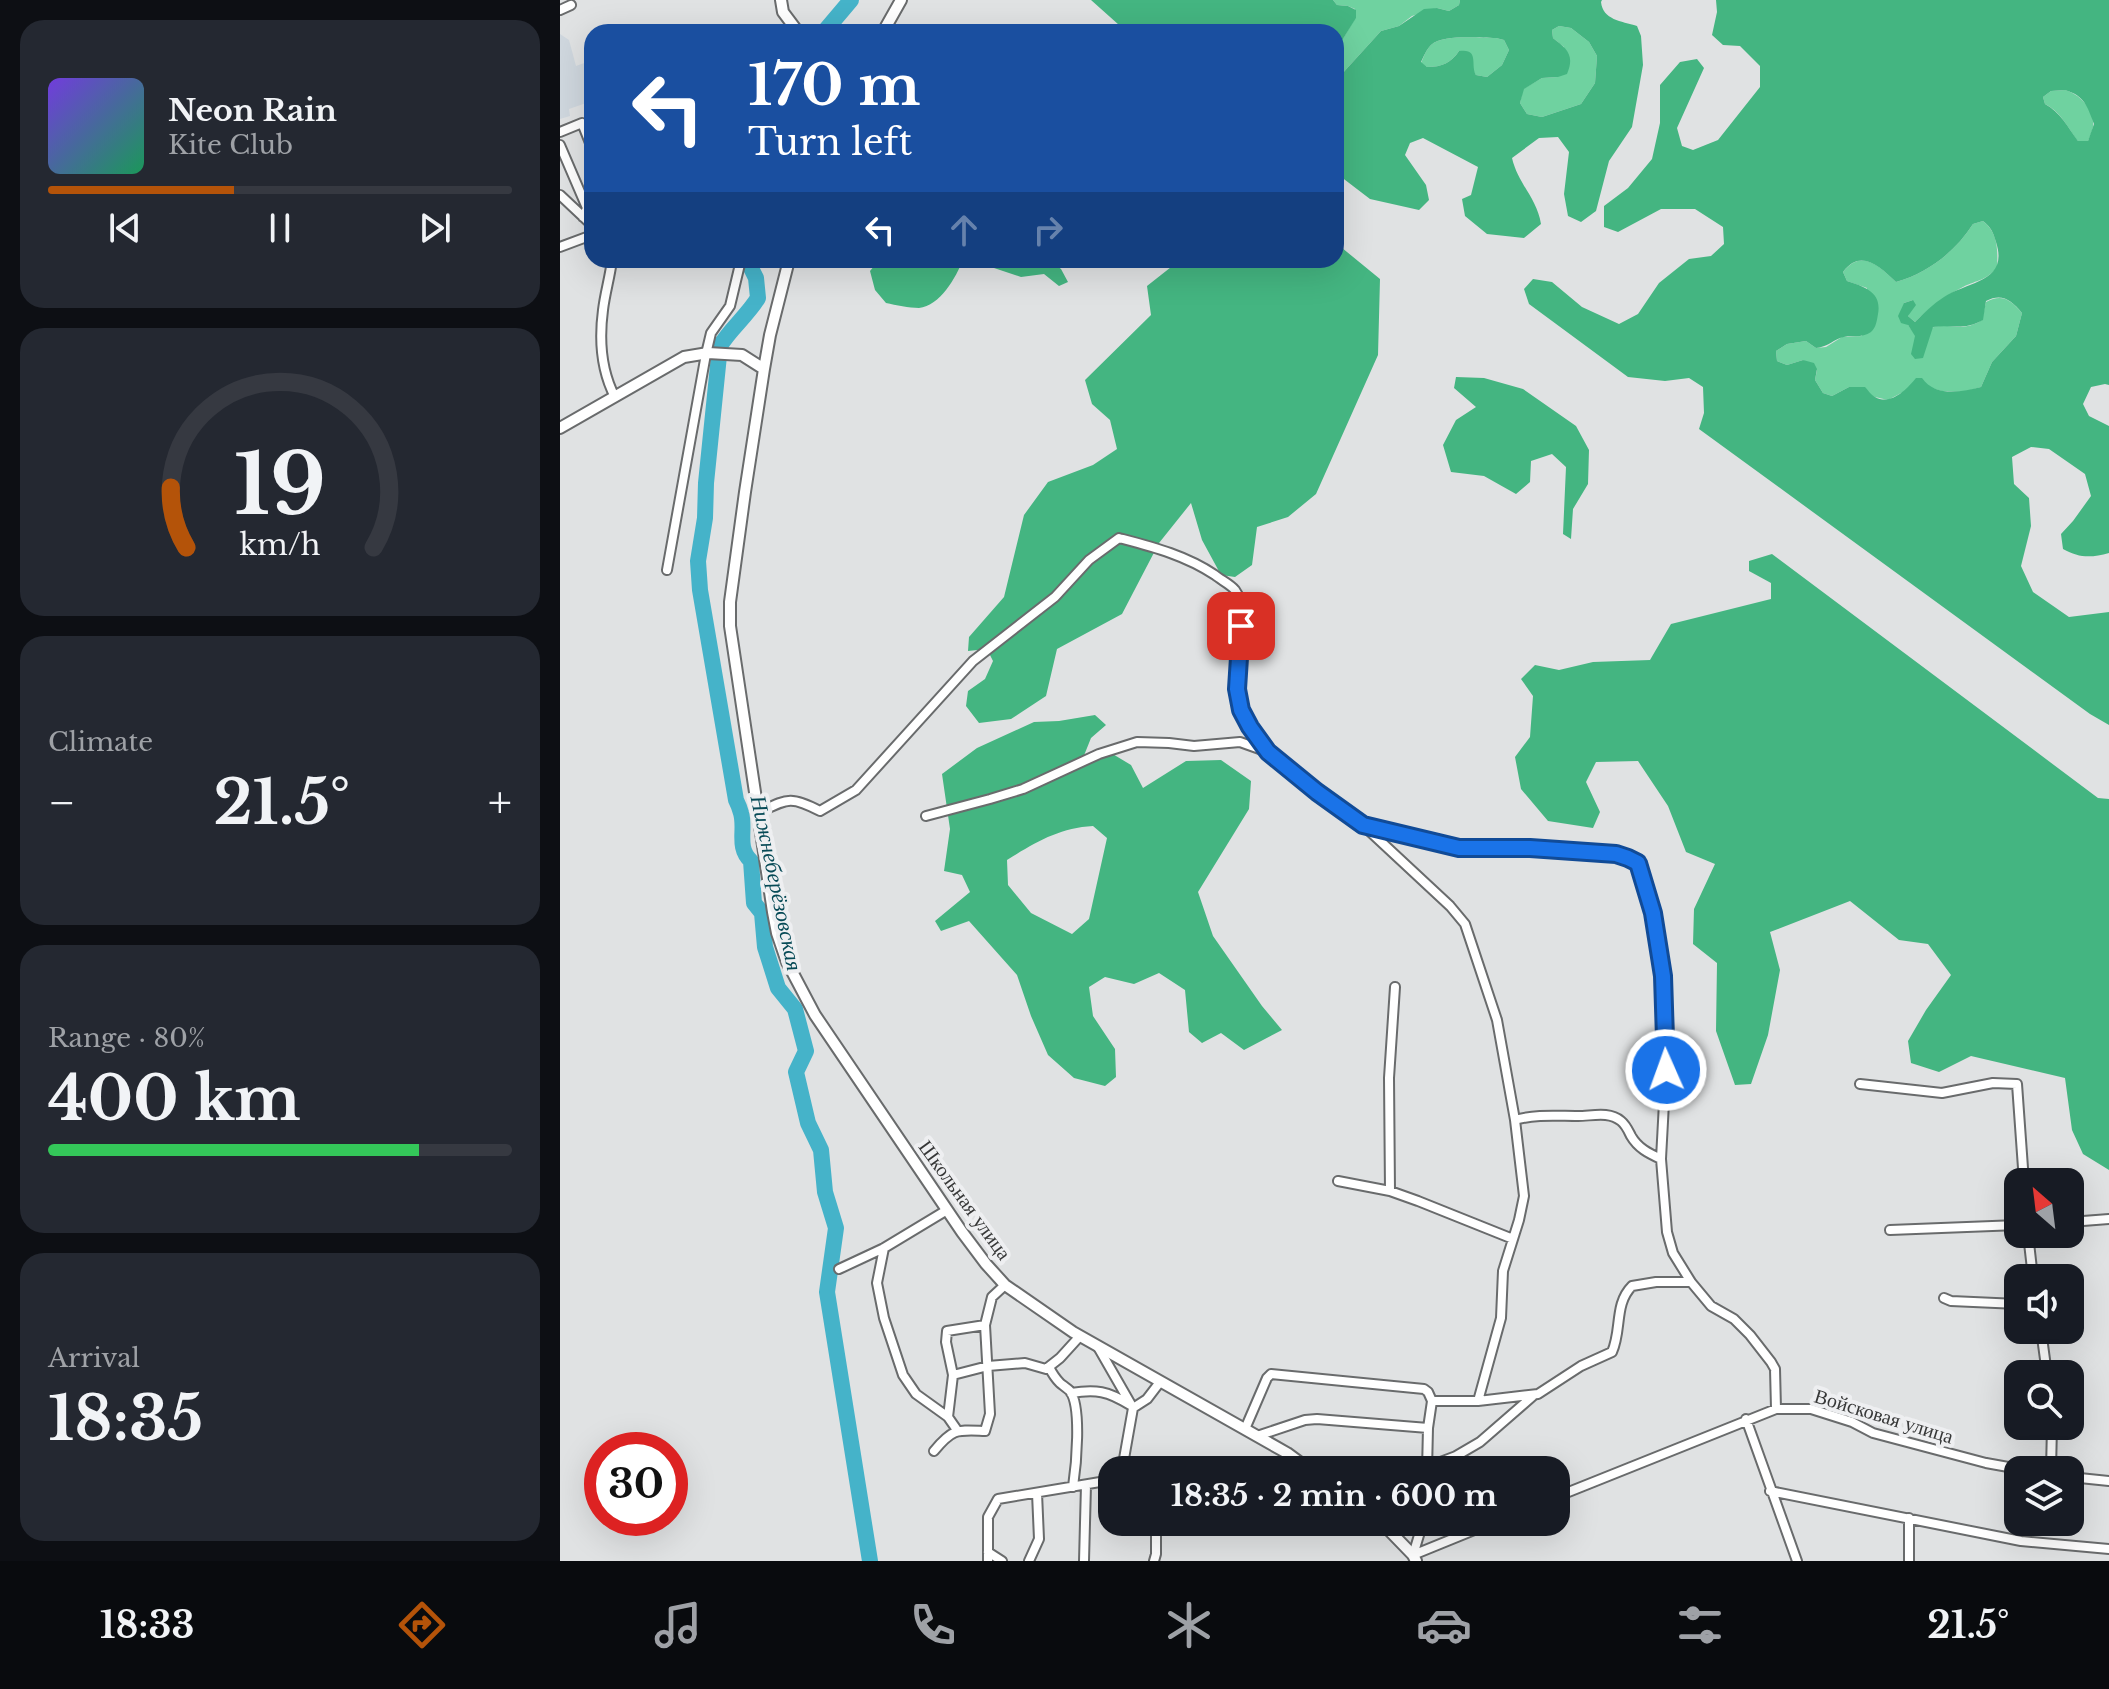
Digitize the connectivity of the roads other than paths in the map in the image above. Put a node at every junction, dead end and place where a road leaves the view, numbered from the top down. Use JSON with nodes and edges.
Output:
{"nodes":[{"id":1,"x":781,"y":0,"type":"edge"},
{"id":2,"x":901,"y":0,"type":"edge"},
{"id":3,"x":571,"y":5,"type":"dead end"},
{"id":4,"x":560,"y":10,"type":"edge"},
{"id":5,"x":792,"y":24,"type":"edge"},
{"id":6,"x":888,"y":24,"type":"edge"},
{"id":7,"x":584,"y":128,"type":"edge"},
{"id":8,"x":560,"y":132,"type":"edge"},
{"id":9,"x":560,"y":145,"type":"edge"},
{"id":10,"x":560,"y":195,"type":"edge"},
{"id":11,"x":584,"y":201,"type":"edge"},
{"id":12,"x":583,"y":217,"type":"edge"},
{"id":13,"x":584,"y":238,"type":"edge"},
{"id":14,"x":560,"y":247,"type":"edge"},
{"id":15,"x":610,"y":268,"type":"edge"},
{"id":16,"x":739,"y":268,"type":"edge"},
{"id":17,"x":787,"y":268,"type":"edge"},
{"id":18,"x":706,"y":354,"type":"junction"},
{"id":19,"x":764,"y":369,"type":"junction"},
{"id":20,"x":615,"y":397,"type":"junction"},
{"id":21,"x":560,"y":428,"type":"edge"},
{"id":22,"x":667,"y":570,"type":"dead end"},
{"id":23,"x":1268,"y":752,"type":"junction"},
{"id":24,"x":758,"y":813,"type":"junction"},
{"id":25,"x":926,"y":816,"type":"dead end"},
{"id":26,"x":1363,"y":825,"type":"junction"},
{"id":27,"x":1395,"y":987,"type":"dead end"},
{"id":28,"x":1860,"y":1084,"type":"dead end"},
{"id":29,"x":1515,"y":1120,"type":"junction"},
{"id":30,"x":1661,"y":1159,"type":"junction"},
{"id":31,"x":2023,"y":1168,"type":"edge"},
{"id":32,"x":1338,"y":1181,"type":"dead end"},
{"id":33,"x":1390,"y":1191,"type":"junction"},
{"id":34,"x":947,"y":1210,"type":"junction"},
{"id":35,"x":2109,"y":1219,"type":"edge"},
{"id":36,"x":2084,"y":1221,"type":"edge"},
{"id":37,"x":2004,"y":1226,"type":"edge"},
{"id":38,"x":1890,"y":1230,"type":"dead end"},
{"id":39,"x":1513,"y":1239,"type":"junction"},
{"id":40,"x":884,"y":1248,"type":"junction"},
{"id":41,"x":839,"y":1269,"type":"dead end"},
{"id":42,"x":1691,"y":1282,"type":"junction"},
{"id":43,"x":1005,"y":1285,"type":"junction"},
{"id":44,"x":1944,"y":1298,"type":"dead end"},
{"id":45,"x":2004,"y":1303,"type":"edge"},
{"id":46,"x":985,"y":1325,"type":"junction"},
{"id":47,"x":1080,"y":1336,"type":"junction"},
{"id":48,"x":1097,"y":1345,"type":"junction"},
{"id":49,"x":988,"y":1366,"type":"junction"},
{"id":50,"x":1049,"y":1367,"type":"junction"},
{"id":51,"x":953,"y":1375,"type":"junction"},
{"id":52,"x":1160,"y":1382,"type":"junction"},
{"id":53,"x":1071,"y":1393,"type":"junction"},
{"id":54,"x":1535,"y":1394,"type":"junction"},
{"id":55,"x":1432,"y":1401,"type":"junction"},
{"id":56,"x":1478,"y":1401,"type":"junction"},
{"id":57,"x":1133,"y":1408,"type":"junction"},
{"id":58,"x":1776,"y":1409,"type":"junction"},
{"id":59,"x":948,"y":1417,"type":"junction"},
{"id":60,"x":1746,"y":1419,"type":"junction"},
{"id":61,"x":1428,"y":1428,"type":"junction"},
{"id":62,"x":1245,"y":1429,"type":"junction"},
{"id":63,"x":957,"y":1430,"type":"junction"},
{"id":64,"x":1257,"y":1436,"type":"junction"},
{"id":65,"x":934,"y":1451,"type":"dead end"},
{"id":66,"x":1124,"y":1456,"type":"edge"},
{"id":67,"x":1291,"y":1456,"type":"edge"},
{"id":68,"x":1427,"y":1456,"type":"edge"},
{"id":69,"x":1456,"y":1456,"type":"edge"},
{"id":70,"x":2004,"y":1466,"type":"edge"},
{"id":71,"x":2084,"y":1478,"type":"edge"},
{"id":72,"x":2109,"y":1481,"type":"edge"},
{"id":73,"x":1098,"y":1483,"type":"edge"},
{"id":74,"x":1086,"y":1485,"type":"junction"},
{"id":75,"x":1073,"y":1487,"type":"junction"},
{"id":76,"x":1570,"y":1491,"type":"edge"},
{"id":77,"x":1770,"y":1491,"type":"junction"},
{"id":78,"x":1037,"y":1493,"type":"junction"},
{"id":79,"x":1909,"y":1518,"type":"junction"},
{"id":80,"x":1156,"y":1536,"type":"edge"},
{"id":81,"x":1394,"y":1536,"type":"edge"},
{"id":82,"x":1420,"y":1536,"type":"edge"},
{"id":83,"x":1463,"y":1536,"type":"edge"},
{"id":84,"x":2105,"y":1549,"type":"edge"},
{"id":85,"x":988,"y":1557,"type":"edge"},
{"id":86,"x":1414,"y":1558,"type":"edge"},
{"id":87,"x":1002,"y":1561,"type":"edge"},
{"id":88,"x":1029,"y":1561,"type":"edge"},
{"id":89,"x":1084,"y":1561,"type":"edge"},
{"id":90,"x":1154,"y":1561,"type":"edge"},
{"id":91,"x":1797,"y":1561,"type":"edge"},
{"id":92,"x":1909,"y":1561,"type":"edge"},
{"id":93,"x":2102,"y":1561,"type":"edge"}],
"edges":[{"from":1,"to":5,"type":"street"},
{"from":2,"to":6,"type":"street"},
{"from":3,"to":4,"type":"street"},
{"from":7,"to":8,"type":"street"},
{"from":9,"to":11,"type":"street"},
{"from":10,"to":12,"type":"street"},
{"from":13,"to":14,"type":"street"},
{"from":15,"to":20,"type":"street"},
{"from":16,"to":18,"type":"street"},
{"from":17,"to":19,"type":"street","name":"Школьная улица"},
{"from":18,"to":19,"type":"street"},
{"from":18,"to":20,"type":"street"},
{"from":18,"to":22,"type":"street"},
{"from":19,"to":24,"type":"street","name":"Школьная улица"},
{"from":20,"to":21,"type":"street"},
{"from":23,"to":24,"type":"street"},
{"from":23,"to":25,"type":"street"},
{"from":23,"to":26,"type":"street"},
{"from":24,"to":34,"type":"street","name":"Школьная улица"},
{"from":26,"to":29,"type":"street"},
{"from":26,"to":30,"type":"street"},
{"from":27,"to":33,"type":"street"},
{"from":28,"to":31,"type":"street"},
{"from":29,"to":30,"type":"street"},
{"from":29,"to":39,"type":"street"},
{"from":30,"to":42,"type":"street"},
{"from":32,"to":33,"type":"street"},
{"from":33,"to":39,"type":"street"},
{"from":34,"to":40,"type":"street"},
{"from":34,"to":43,"type":"street","name":"Школьная улица"},
{"from":35,"to":36,"type":"street"},
{"from":37,"to":38,"type":"street"},
{"from":39,"to":56,"type":"street"},
{"from":40,"to":41,"type":"street"},
{"from":40,"to":59,"type":"street"},
{"from":42,"to":54,"type":"street"},
{"from":42,"to":58,"type":"street"},
{"from":43,"to":46,"type":"street"},
{"from":43,"to":47,"type":"street","name":"Школьная улица"},
{"from":44,"to":45,"type":"street"},
{"from":46,"to":49,"type":"street"},
{"from":46,"to":51,"type":"street"},
{"from":47,"to":48,"type":"street","name":"Школьная улица"},
{"from":47,"to":50,"type":"street"},
{"from":48,"to":52,"type":"street","name":"Школьная улица"},
{"from":48,"to":57,"type":"street"},
{"from":49,"to":50,"type":"street"},
{"from":49,"to":51,"type":"street"},
{"from":49,"to":63,"type":"street"},
{"from":50,"to":53,"type":"street"},
{"from":51,"to":59,"type":"street"},
{"from":52,"to":57,"type":"street"},
{"from":52,"to":62,"type":"street","name":"Школьная улица"},
{"from":53,"to":57,"type":"street"},
{"from":53,"to":75,"type":"street"},
{"from":54,"to":56,"type":"street"},
{"from":54,"to":69,"type":"street"},
{"from":55,"to":56,"type":"street"},
{"from":55,"to":61,"type":"street"},
{"from":55,"to":62,"type":"street"},
{"from":57,"to":66,"type":"street"},
{"from":58,"to":60,"type":"street","name":"Войсковая улица"},
{"from":58,"to":70,"type":"street","name":"Войсковая улица"},
{"from":59,"to":63,"type":"street"},
{"from":60,"to":76,"type":"street","name":"Войсковая улица"},
{"from":60,"to":77,"type":"street"},
{"from":61,"to":64,"type":"street"},
{"from":61,"to":68,"type":"street"},
{"from":62,"to":64,"type":"street","name":"Школьная улица"},
{"from":63,"to":65,"type":"street"},
{"from":64,"to":67,"type":"street","name":"Школьная улица"},
{"from":71,"to":72,"type":"street"},
{"from":73,"to":74,"type":"street"},
{"from":74,"to":75,"type":"street"},
{"from":74,"to":89,"type":"street"},
{"from":75,"to":78,"type":"street"},
{"from":77,"to":79,"type":"street"},
{"from":77,"to":91,"type":"street"},
{"from":78,"to":85,"type":"street"},
{"from":78,"to":88,"type":"street"},
{"from":79,"to":84,"type":"street"},
{"from":79,"to":92,"type":"street"},
{"from":80,"to":90,"type":"street"},
{"from":81,"to":86,"type":"street"},
{"from":82,"to":86,"type":"street"},
{"from":83,"to":86,"type":"street"},
{"from":84,"to":93,"type":"street"},
{"from":85,"to":87,"type":"street"}]}
